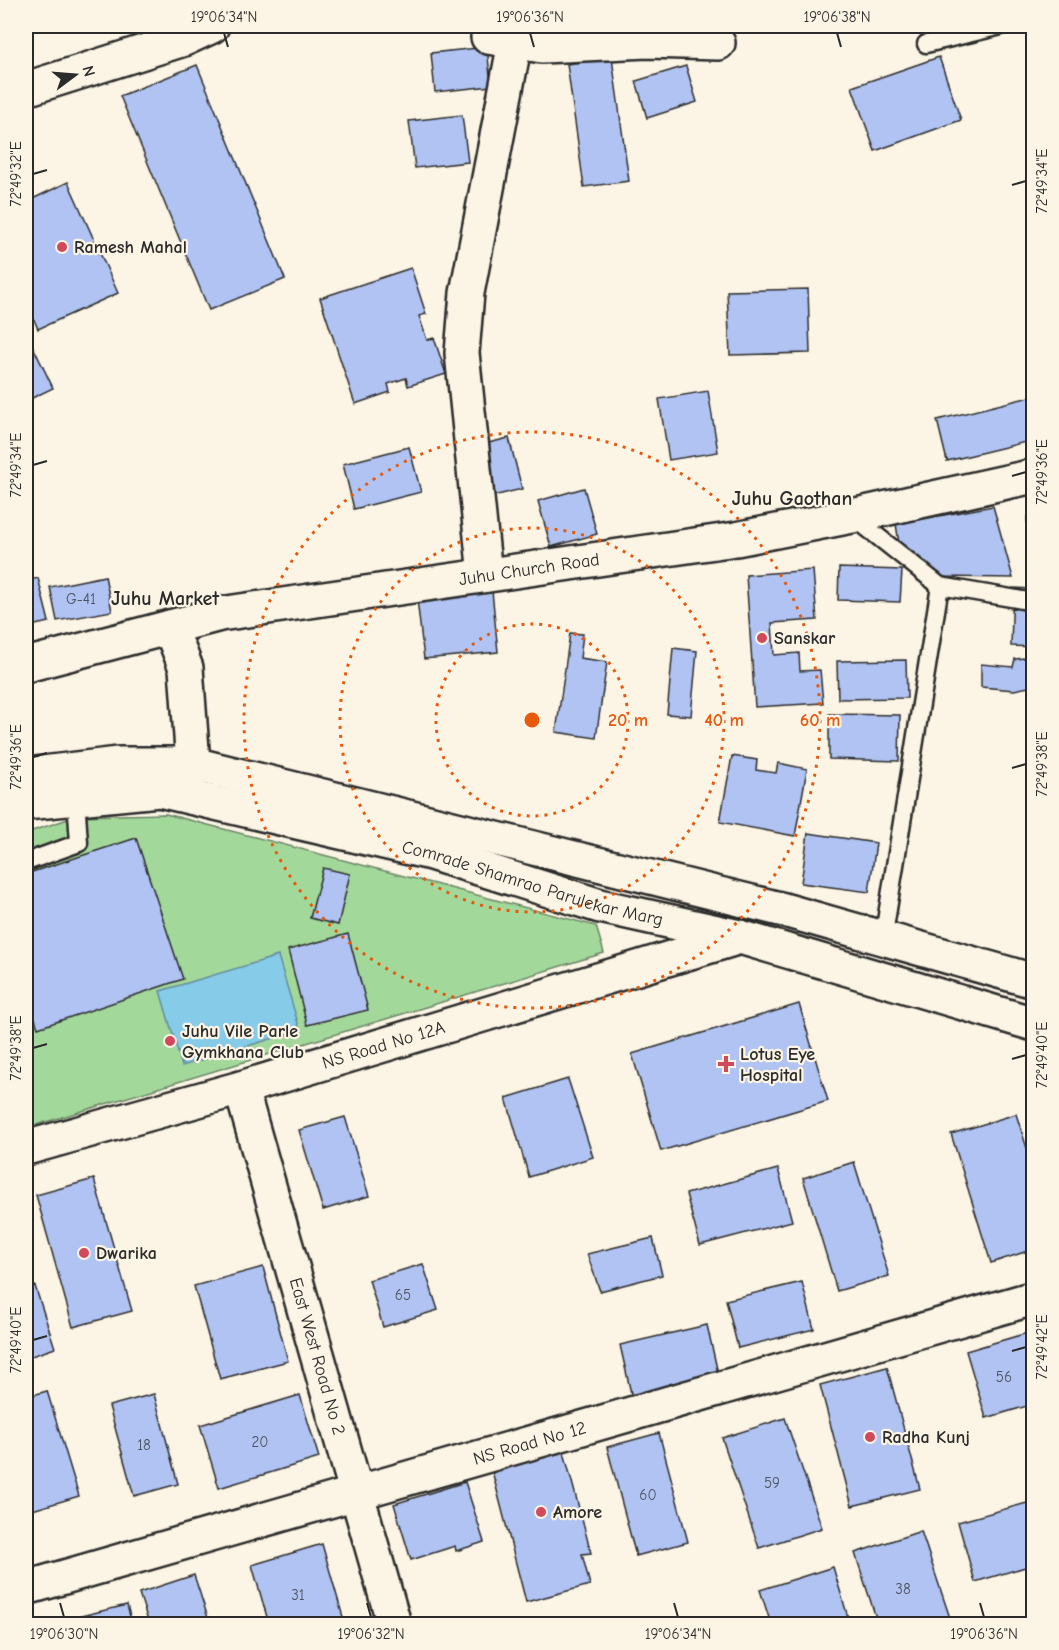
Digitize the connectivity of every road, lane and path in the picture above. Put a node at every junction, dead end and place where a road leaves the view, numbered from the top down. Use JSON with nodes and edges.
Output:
{"nodes":[{"id":1,"x":212,"y":26,"type":"edge"},
{"id":2,"x":1001,"y":26,"type":"edge"},
{"id":3,"x":718,"y":43,"type":"dead end"},
{"id":4,"x":926,"y":44,"type":"dead end"},
{"id":5,"x":26,"y":89,"type":"edge"},
{"id":6,"x":1034,"y":477,"type":"edge"},
{"id":7,"x":852,"y":516,"type":"junction"},
{"id":8,"x":485,"y":575,"type":"junction"},
{"id":9,"x":940,"y":586,"type":"junction"},
{"id":10,"x":1034,"y":602,"type":"edge"},
{"id":11,"x":170,"y":627,"type":"junction"},
{"id":12,"x":26,"y":665,"type":"edge"},
{"id":13,"x":193,"y":764,"type":"junction"},
{"id":14,"x":26,"y":775,"type":"edge"},
{"id":15,"x":183,"y":795,"type":"junction"},
{"id":16,"x":76,"y":798,"type":"junction"},
{"id":17,"x":26,"y":803,"type":"edge"},
{"id":18,"x":26,"y":861,"type":"edge"},
{"id":19,"x":740,"y":937,"type":"junction"},
{"id":20,"x":884,"y":940,"type":"junction"},
{"id":21,"x":1034,"y":981,"type":"edge"},
{"id":22,"x":1034,"y":1024,"type":"edge"},
{"id":23,"x":242,"y":1088,"type":"junction"},
{"id":24,"x":26,"y":1148,"type":"edge"},
{"id":25,"x":1034,"y":1298,"type":"edge"},
{"id":26,"x":357,"y":1494,"type":"junction"},
{"id":27,"x":26,"y":1588,"type":"edge"},
{"id":28,"x":394,"y":1624,"type":"edge"}],
"edges":[{"from":1,"to":5,"type":"street"},
{"from":2,"to":4,"type":"lane"},
{"from":3,"to":8,"type":"street"},
{"from":6,"to":7,"type":"street","name":"Juhu Church Road"},
{"from":7,"to":8,"type":"street","name":"Juhu Church Road"},
{"from":7,"to":9,"type":"lane"},
{"from":8,"to":11,"type":"street","name":"Juhu Church Road"},
{"from":9,"to":10,"type":"lane"},
{"from":9,"to":20,"type":"lane"},
{"from":11,"to":12,"type":"street","name":"Juhu Church Road"},
{"from":11,"to":13,"type":"street"},
{"from":13,"to":14,"type":"street","name":"Comrade Shamrao Parulekar Marg"},
{"from":13,"to":15,"type":"street"},
{"from":13,"to":20,"type":"street","name":"Comrade Shamrao Parulekar Marg"},
{"from":15,"to":16,"type":"street","name":"Comrade Shamrao Parulekar Marg"},
{"from":15,"to":19,"type":"street","name":"Comrade Shamrao Parulekar Marg"},
{"from":16,"to":17,"type":"street","name":"Comrade Shamrao Parulekar Marg"},
{"from":16,"to":18,"type":"lane"},
{"from":19,"to":22,"type":"street","name":"Comrade Shamrao Parulekar Marg"},
{"from":19,"to":23,"type":"street","name":"NS Road No 12A"},
{"from":20,"to":21,"type":"street","name":"Comrade Shamrao Parulekar Marg"},
{"from":23,"to":24,"type":"street","name":"NS Road No 12A"},
{"from":23,"to":26,"type":"street","name":"East West Road No 2"},
{"from":25,"to":26,"type":"street","name":"NS Road No 12"},
{"from":26,"to":27,"type":"street","name":"NS Road No 12"},
{"from":26,"to":28,"type":"street","name":"East West Road No 2"}]}
